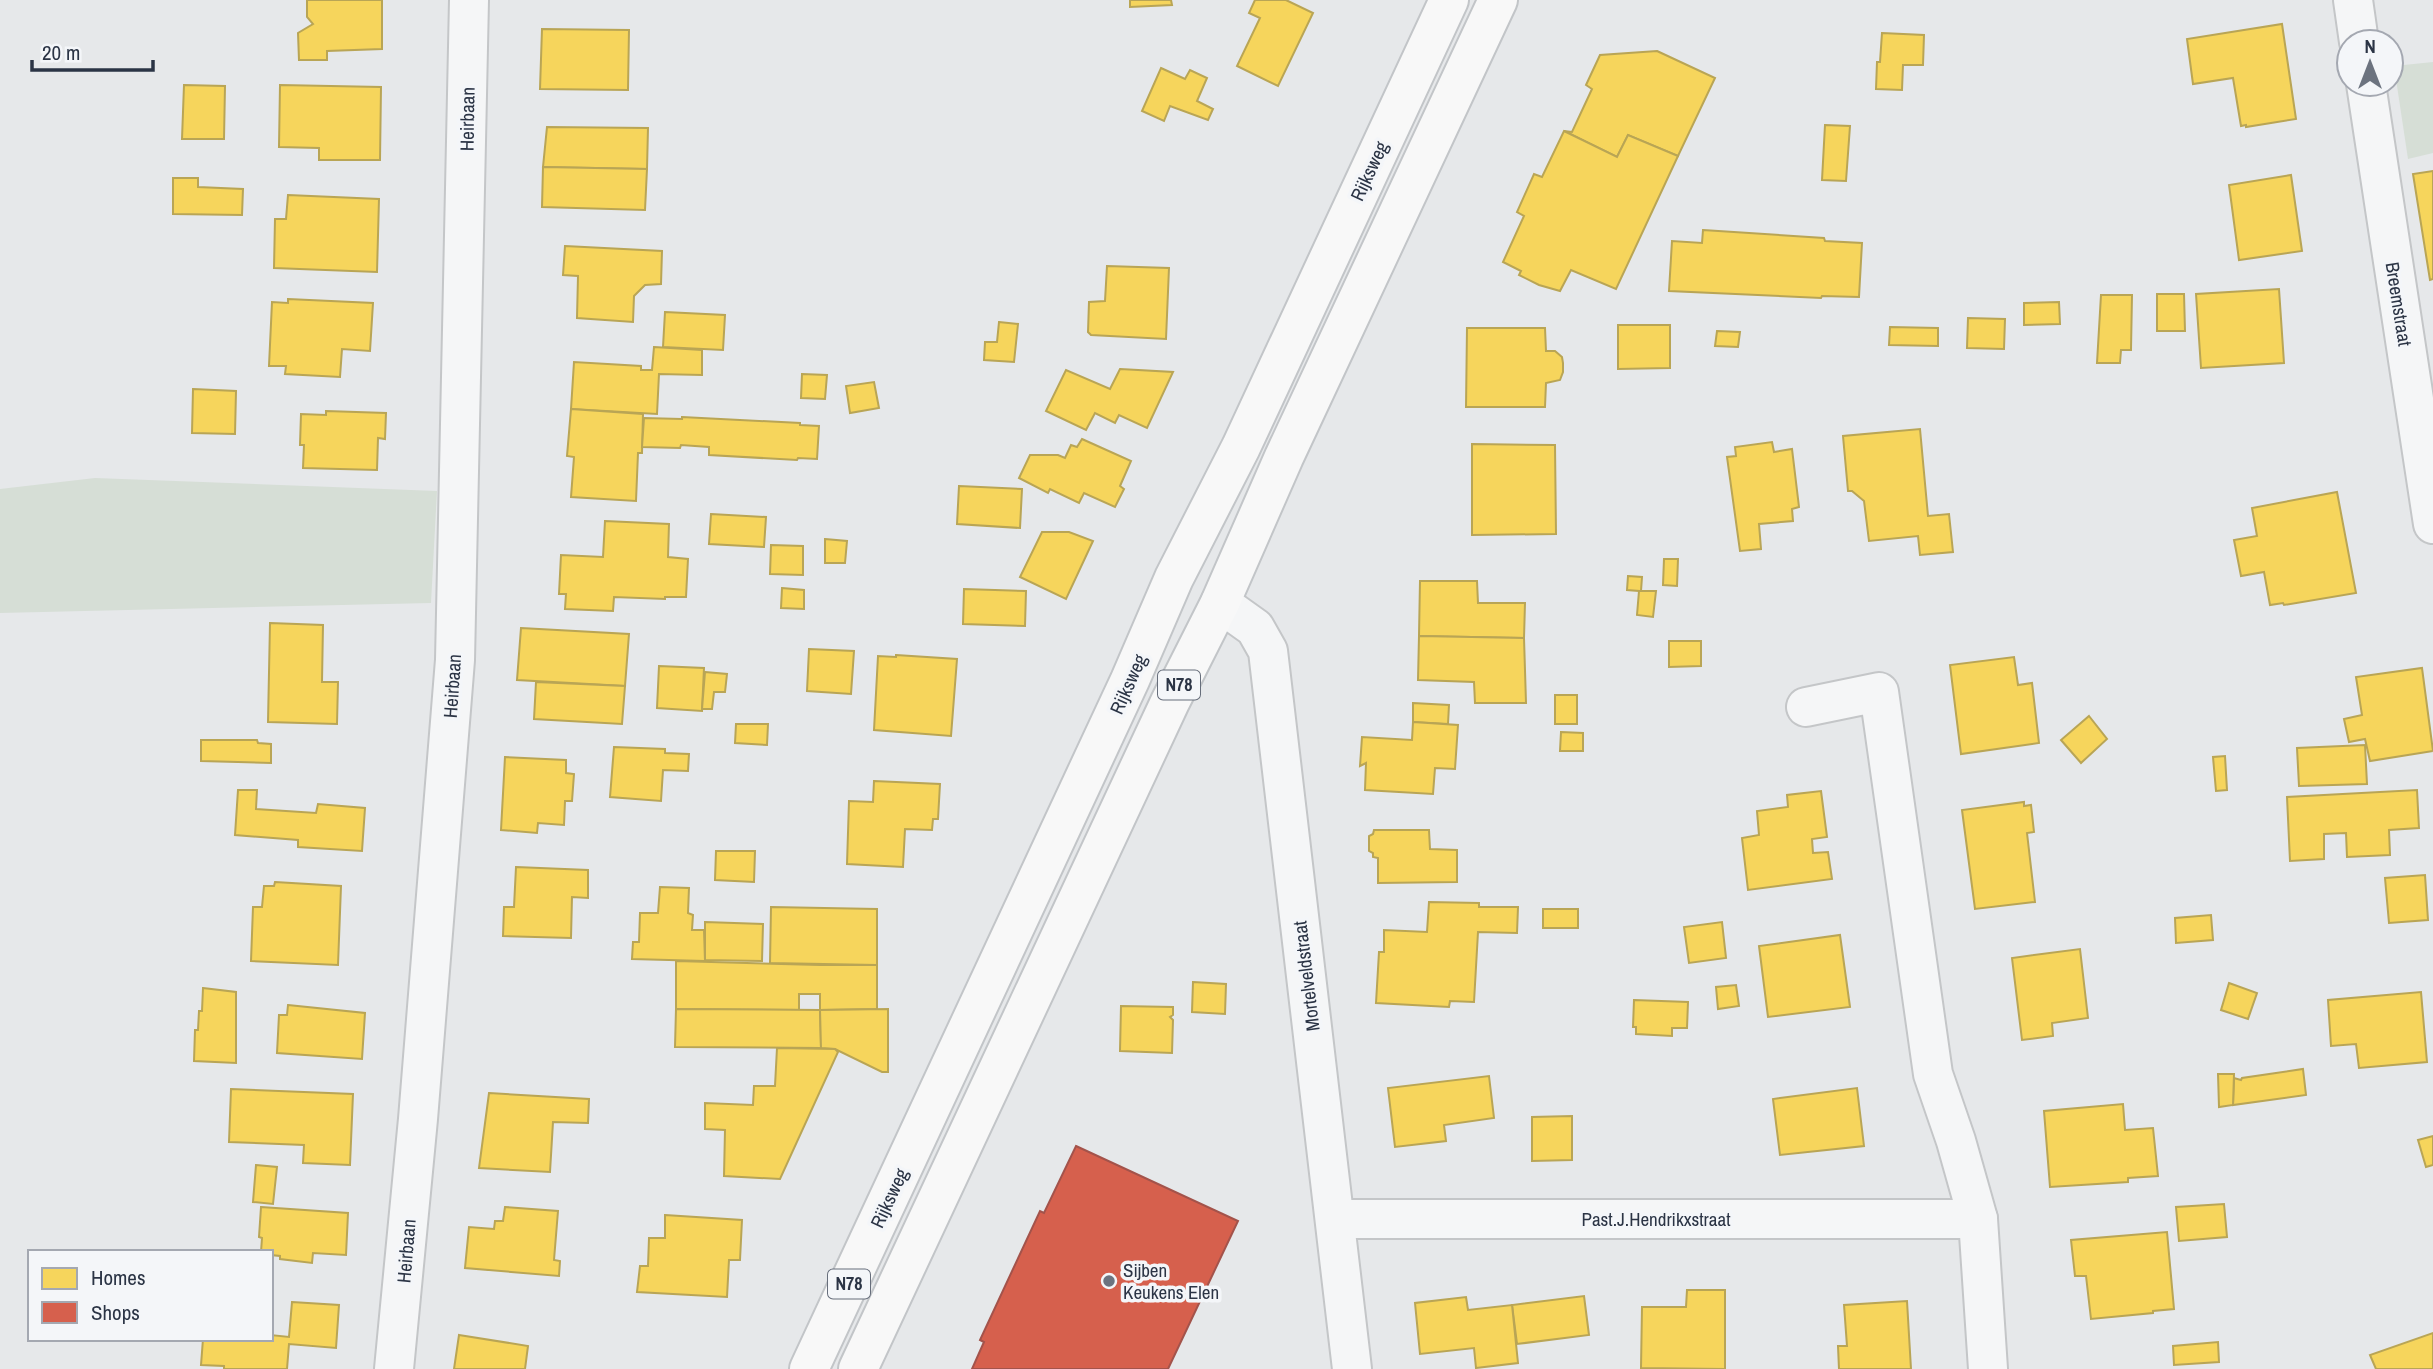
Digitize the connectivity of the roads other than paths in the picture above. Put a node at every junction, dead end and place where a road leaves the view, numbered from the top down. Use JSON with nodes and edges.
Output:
{"nodes":[{"id":1,"x":469,"y":0,"type":"edge"},
{"id":2,"x":1449,"y":0,"type":"edge"},
{"id":3,"x":1498,"y":0,"type":"edge"},
{"id":4,"x":2353,"y":0,"type":"edge"},
{"id":5,"x":2357,"y":28,"type":"edge"},
{"id":6,"x":2368,"y":98,"type":"edge"},
{"id":7,"x":2433,"y":524,"type":"edge"},
{"id":8,"x":1220,"y":603,"type":"junction"},
{"id":9,"x":1806,"y":707,"type":"dead end"},
{"id":10,"x":1335,"y":1219,"type":"junction"},
{"id":11,"x":1978,"y":1219,"type":"junction"},
{"id":12,"x":394,"y":1369,"type":"edge"},
{"id":13,"x":809,"y":1369,"type":"edge"},
{"id":14,"x":858,"y":1369,"type":"edge"},
{"id":15,"x":1352,"y":1369,"type":"edge"},
{"id":16,"x":1988,"y":1369,"type":"edge"}],
"edges":[{"from":1,"to":12,"type":"street","name":"Heirbaan"},
{"from":2,"to":13,"type":"main road","name":"Rijksweg","number":"N78"},
{"from":3,"to":8,"type":"main road","number":"N78"},
{"from":4,"to":5,"type":"street"},
{"from":6,"to":7,"type":"street","name":"Breemstraat"},
{"from":8,"to":10,"type":"street","name":"Mortelveldstraat"},
{"from":8,"to":14,"type":"main road","number":"N78"},
{"from":9,"to":11,"type":"street"},
{"from":10,"to":11,"type":"street","name":"Past.J.Hendrikxstraat"},
{"from":10,"to":15,"type":"street","name":"Mortelveldstraat"},
{"from":11,"to":16,"type":"street"}]}
